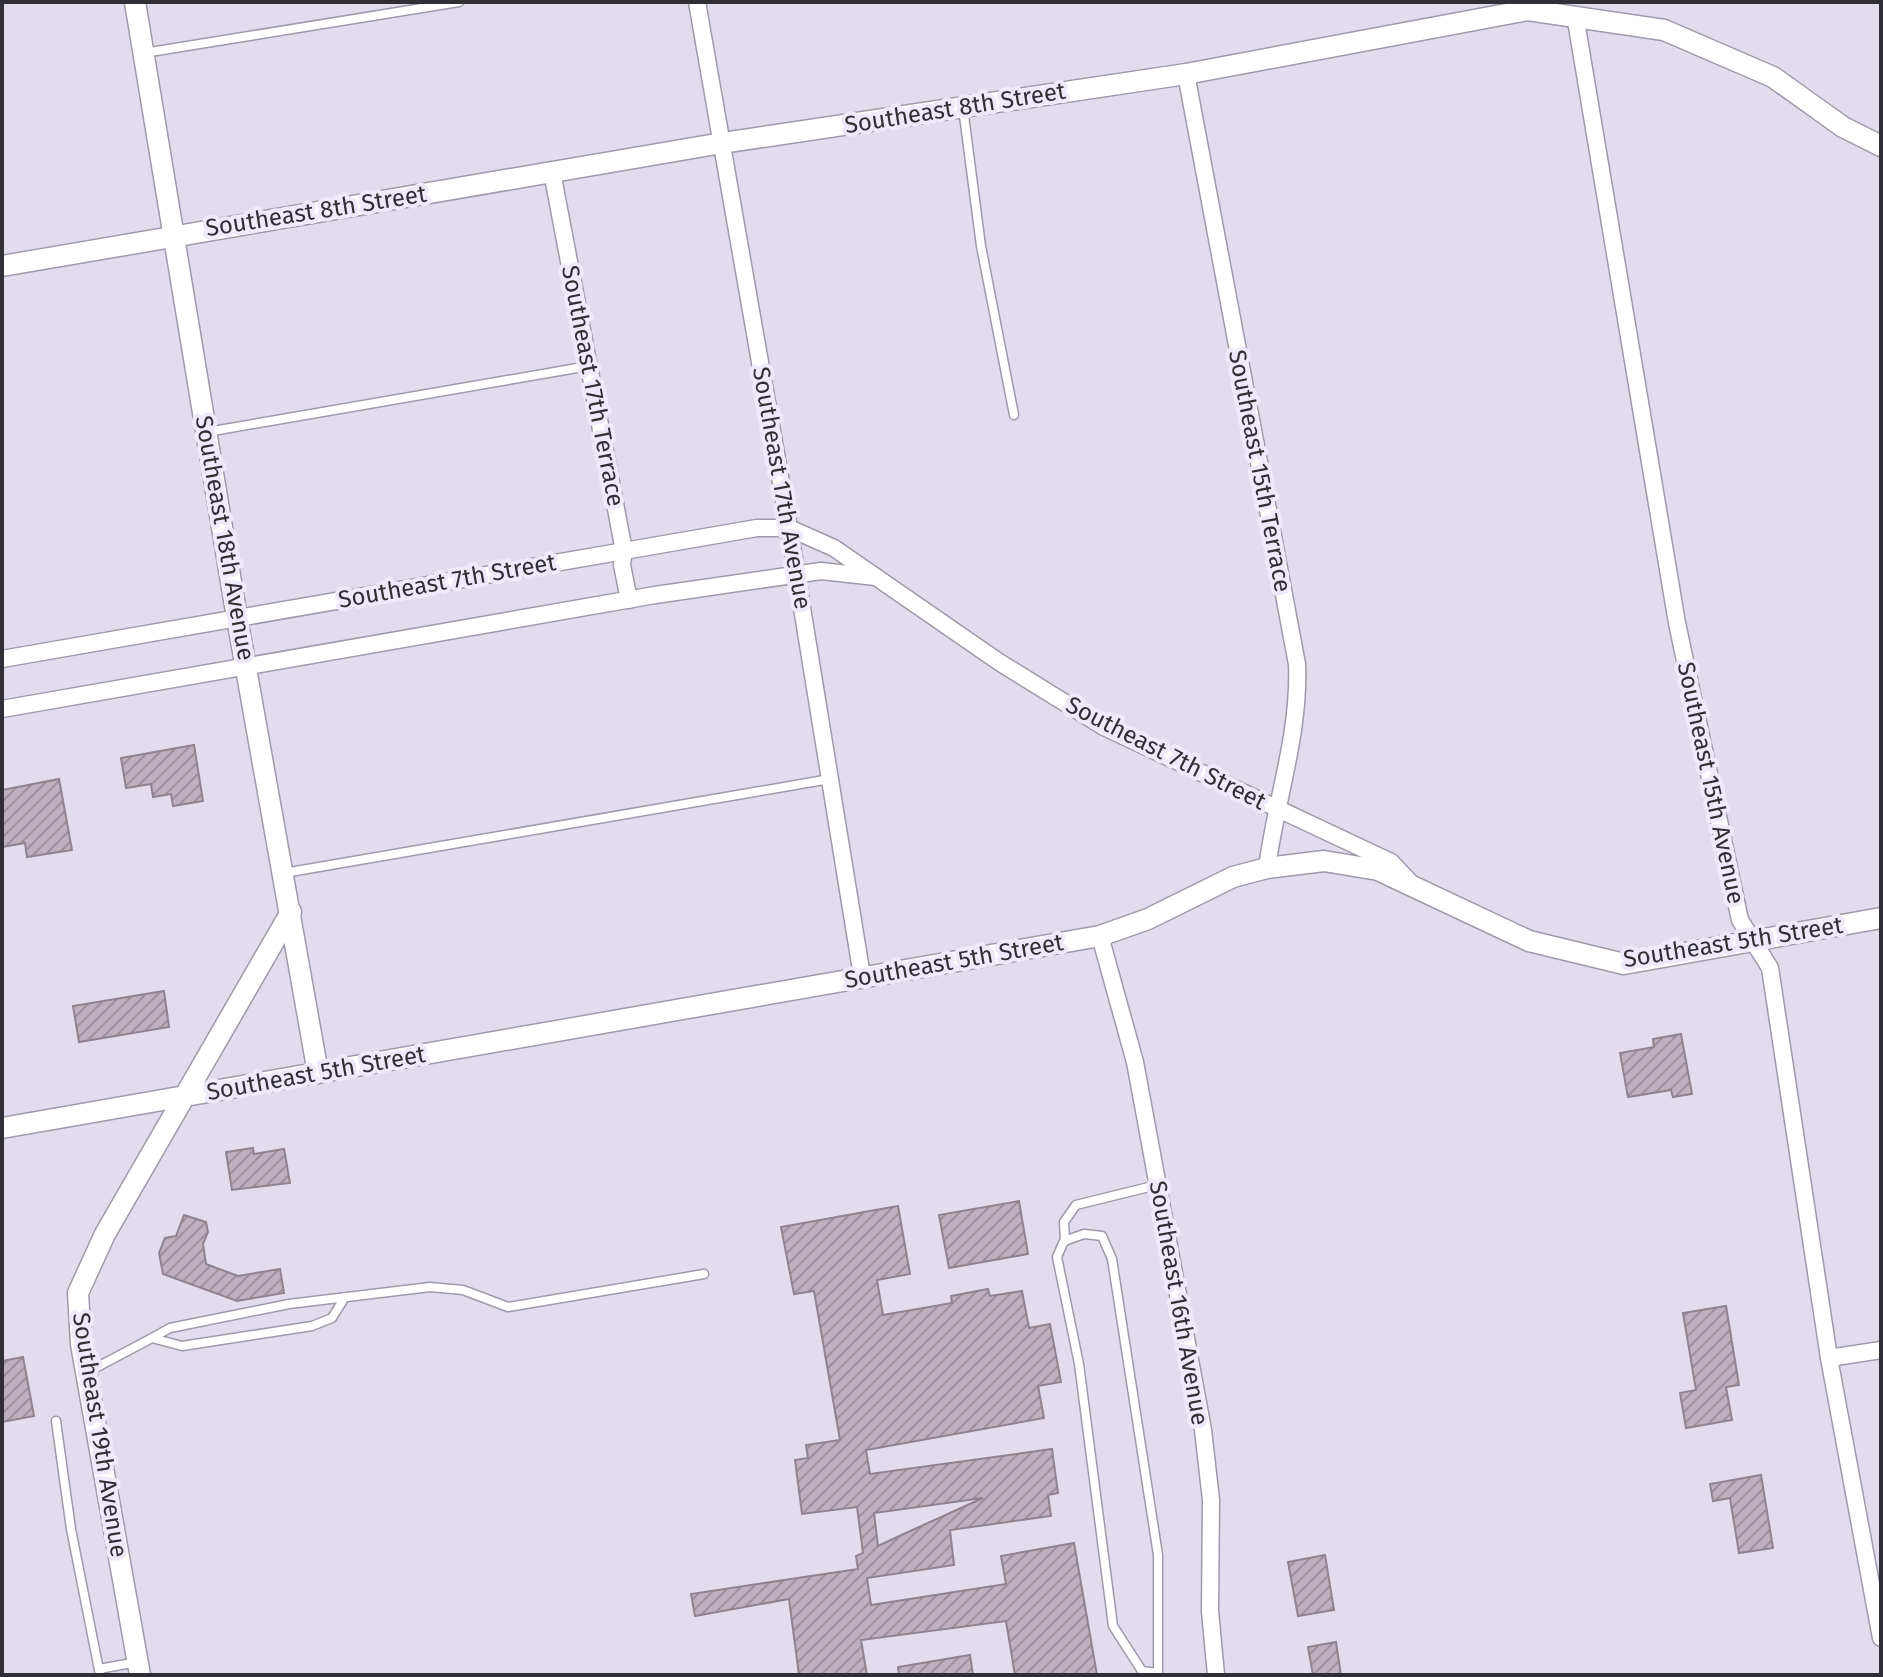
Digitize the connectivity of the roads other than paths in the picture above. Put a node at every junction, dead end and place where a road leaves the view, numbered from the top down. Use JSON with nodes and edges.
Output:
{"nodes":[{"id":1,"x":135,"y":2,"type":"edge"},
{"id":2,"x":459,"y":2,"type":"edge"},
{"id":3,"x":697,"y":2,"type":"edge"},
{"id":4,"x":1528,"y":6,"type":"edge"},
{"id":5,"x":1575,"y":15,"type":"junction"},
{"id":6,"x":143,"y":53,"type":"junction"},
{"id":7,"x":1186,"y":74,"type":"junction"},
{"id":8,"x":963,"y":107,"type":"junction"},
{"id":9,"x":722,"y":143,"type":"junction"},
{"id":10,"x":1881,"y":146,"type":"edge"},
{"id":11,"x":552,"y":172,"type":"junction"},
{"id":12,"x":173,"y":235,"type":"junction"},
{"id":13,"x":2,"y":266,"type":"edge"},
{"id":14,"x":589,"y":366,"type":"junction"},
{"id":15,"x":1014,"y":415,"type":"dead end"},
{"id":16,"x":206,"y":432,"type":"junction"},
{"id":17,"x":789,"y":528,"type":"junction"},
{"id":18,"x":624,"y":551,"type":"junction"},
{"id":19,"x":797,"y":574,"type":"junction"},
{"id":20,"x":882,"y":578,"type":"junction"},
{"id":21,"x":629,"y":600,"type":"junction"},
{"id":22,"x":237,"y":618,"type":"junction"},
{"id":23,"x":2,"y":659,"type":"edge"},
{"id":24,"x":246,"y":665,"type":"junction"},
{"id":25,"x":2,"y":709,"type":"edge"},
{"id":26,"x":830,"y":779,"type":"junction"},
{"id":27,"x":1275,"y":809,"type":"junction"},
{"id":28,"x":1267,"y":868,"type":"junction"},
{"id":29,"x":284,"y":873,"type":"junction"},
{"id":30,"x":1416,"y":887,"type":"junction"},
{"id":31,"x":291,"y":912,"type":"junction"},
{"id":32,"x":1881,"y":918,"type":"edge"},
{"id":33,"x":1100,"y":936,"type":"junction"},
{"id":34,"x":1749,"y":939,"type":"junction"},
{"id":35,"x":862,"y":976,"type":"junction"},
{"id":36,"x":318,"y":1073,"type":"junction"},
{"id":37,"x":188,"y":1096,"type":"junction"},
{"id":38,"x":2,"y":1128,"type":"edge"},
{"id":39,"x":1158,"y":1185,"type":"junction"},
{"id":40,"x":1065,"y":1241,"type":"junction"},
{"id":41,"x":704,"y":1274,"type":"dead end"},
{"id":42,"x":345,"y":1297,"type":"junction"},
{"id":43,"x":152,"y":1338,"type":"junction"},
{"id":44,"x":1881,"y":1350,"type":"edge"},
{"id":45,"x":1829,"y":1358,"type":"junction"},
{"id":46,"x":86,"y":1373,"type":"junction"},
{"id":47,"x":56,"y":1421,"type":"dead end"},
{"id":48,"x":1881,"y":1638,"type":"edge"},
{"id":49,"x":139,"y":1668,"type":"edge"},
{"id":50,"x":100,"y":1672,"type":"edge"},
{"id":51,"x":1158,"y":1674,"type":"edge"},
{"id":52,"x":1216,"y":1675,"type":"edge"}],
"edges":[{"from":1,"to":6,"type":"street","name":"Southeast 18th Avenue"},
{"from":2,"to":6,"type":"lane"},
{"from":3,"to":9,"type":"street","name":"Southeast 17th Avenue"},
{"from":4,"to":5,"type":"street","name":"Southeast 8th Street"},
{"from":4,"to":7,"type":"street","name":"Southeast 8th Street"},
{"from":5,"to":10,"type":"street","name":"Southeast 8th Street"},
{"from":5,"to":34,"type":"street","name":"Southeast 15th Avenue"},
{"from":6,"to":12,"type":"street","name":"Southeast 18th Avenue"},
{"from":7,"to":8,"type":"street","name":"Southeast 8th Street"},
{"from":7,"to":27,"type":"street","name":"Southeast 15th Terrace"},
{"from":8,"to":9,"type":"street","name":"Southeast 8th Street"},
{"from":8,"to":15,"type":"lane"},
{"from":9,"to":11,"type":"street","name":"Southeast 8th Street"},
{"from":9,"to":17,"type":"street","name":"Southeast 17th Avenue"},
{"from":11,"to":12,"type":"street","name":"Southeast 8th Street"},
{"from":11,"to":14,"type":"street","name":"Southeast 17th Terrace"},
{"from":12,"to":13,"type":"street","name":"Southeast 8th Street"},
{"from":12,"to":16,"type":"street","name":"Southeast 18th Avenue"},
{"from":14,"to":16,"type":"lane"},
{"from":14,"to":18,"type":"street","name":"Southeast 17th Terrace"},
{"from":16,"to":22,"type":"street","name":"Southeast 18th Avenue"},
{"from":17,"to":18,"type":"street","name":"Southeast 7th Street"},
{"from":17,"to":19,"type":"street","name":"Southeast 17th Avenue"},
{"from":17,"to":20,"type":"street","name":"Southeast 7th Street"},
{"from":18,"to":21,"type":"street","name":"Southeast 17th Terrace"},
{"from":18,"to":22,"type":"street","name":"Southeast 7th Street"},
{"from":19,"to":20,"type":"street","name":"Southeast 7th Street"},
{"from":19,"to":21,"type":"street","name":"Southeast 7th Street"},
{"from":19,"to":26,"type":"street","name":"Southeast 17th Avenue"},
{"from":20,"to":27,"type":"street","name":"Southeast 7th Street"},
{"from":21,"to":24,"type":"street","name":"Southeast 7th Street"},
{"from":22,"to":23,"type":"street","name":"Southeast 7th Street"},
{"from":22,"to":24,"type":"street","name":"Southeast 18th Avenue"},
{"from":24,"to":25,"type":"street","name":"Southeast 7th Street"},
{"from":24,"to":29,"type":"street","name":"Southeast 18th Avenue"},
{"from":26,"to":29,"type":"lane"},
{"from":26,"to":35,"type":"street","name":"Southeast 17th Avenue"},
{"from":27,"to":28,"type":"street","name":"Southeast 15th Terrace"},
{"from":27,"to":30,"type":"street","name":"Southeast 7th Street"},
{"from":28,"to":30,"type":"street","name":"Southeast 5th Street"},
{"from":28,"to":33,"type":"street","name":"Southeast 5th Street"},
{"from":29,"to":31,"type":"street","name":"Southeast 18th Avenue"},
{"from":30,"to":34,"type":"street","name":"Southeast 5th Street"},
{"from":31,"to":36,"type":"street","name":"Southeast 18th Avenue"},
{"from":31,"to":37,"type":"street","name":"Southeast 19th Avenue"},
{"from":32,"to":34,"type":"street","name":"Southeast 5th Street"},
{"from":33,"to":35,"type":"street","name":"Southeast 5th Street"},
{"from":33,"to":39,"type":"street","name":"Southeast 16th Avenue"},
{"from":34,"to":45,"type":"street","name":"Southeast 15th Avenue"},
{"from":35,"to":36,"type":"street","name":"Southeast 5th Street"},
{"from":36,"to":37,"type":"street","name":"Southeast 5th Street"},
{"from":37,"to":38,"type":"street","name":"Southeast 5th Street"},
{"from":37,"to":46,"type":"street","name":"Southeast 19th Avenue"},
{"from":39,"to":40,"type":"lane"},
{"from":39,"to":52,"type":"street","name":"Southeast 16th Avenue"},
{"from":40,"to":51,"type":"lane"},
{"from":40,"to":51,"type":"lane"},
{"from":41,"to":42,"type":"lane"},
{"from":42,"to":43,"type":"lane"},
{"from":42,"to":43,"type":"lane"},
{"from":43,"to":46,"type":"lane"},
{"from":44,"to":45,"type":"street"},
{"from":45,"to":48,"type":"street","name":"Southeast 15th Avenue"},
{"from":46,"to":49,"type":"street","name":"Southeast 19th Avenue"},
{"from":47,"to":50,"type":"lane"},
{"from":49,"to":50,"type":"lane"}]}
